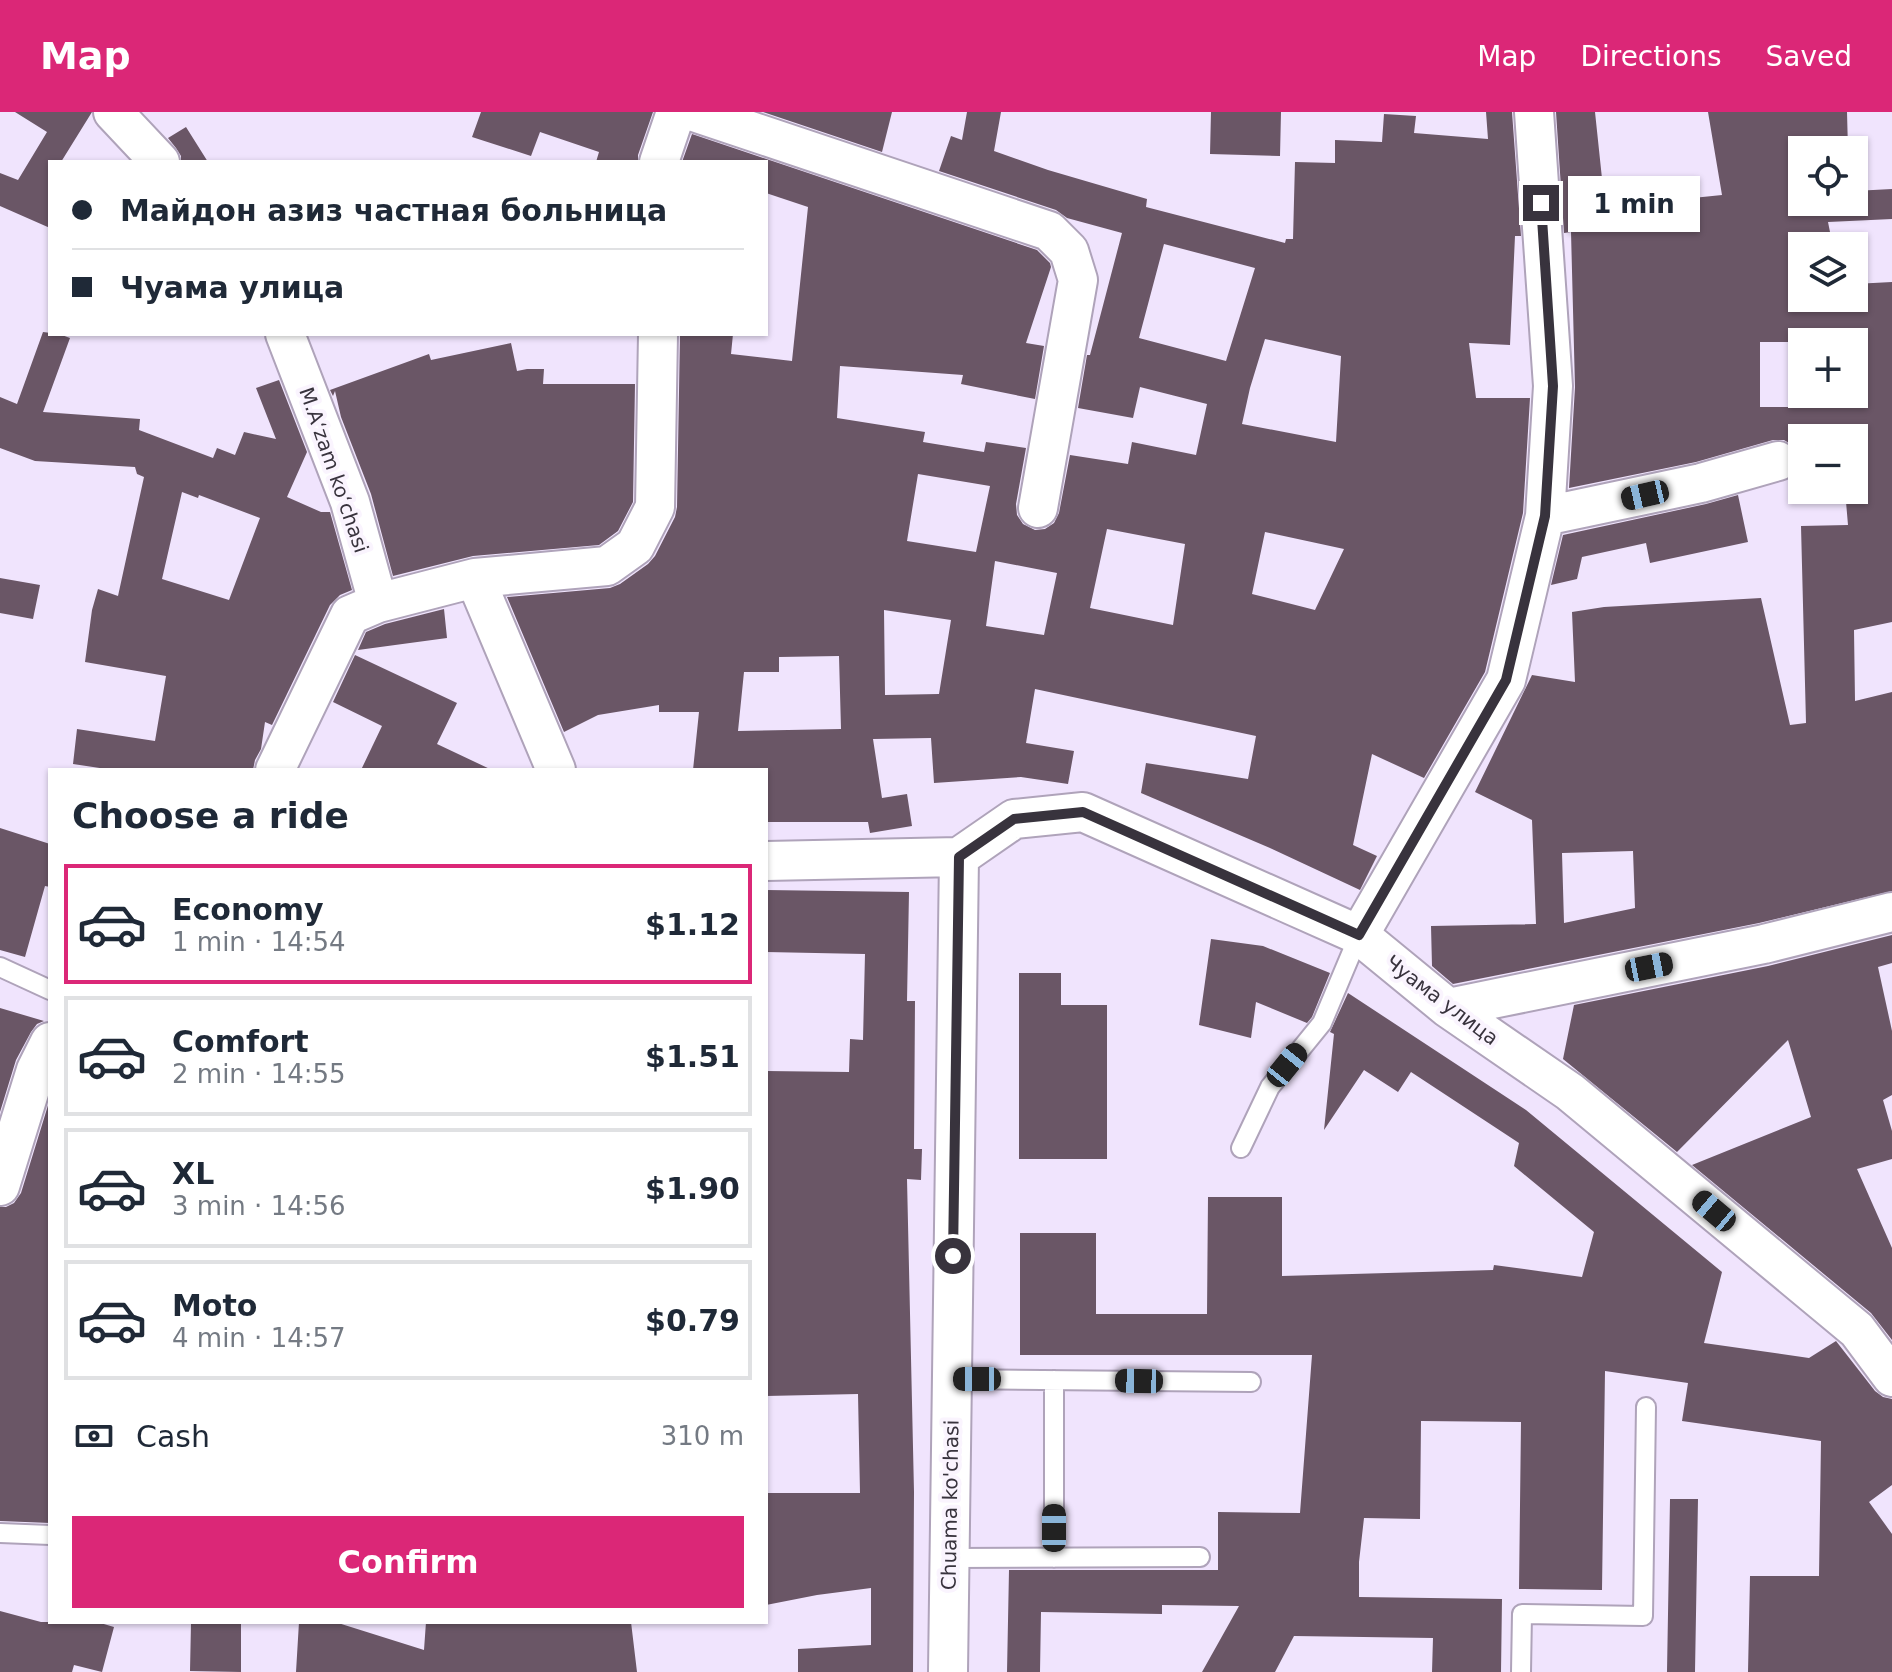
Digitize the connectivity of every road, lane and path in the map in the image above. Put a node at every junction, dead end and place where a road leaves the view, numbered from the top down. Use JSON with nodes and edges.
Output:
{"nodes":[{"id":1,"x":113,"y":112,"type":"edge"},
{"id":2,"x":676,"y":112,"type":"edge"},
{"id":3,"x":694,"y":112,"type":"edge"},
{"id":4,"x":1534,"y":112,"type":"edge"},
{"id":5,"x":158,"y":160,"type":"edge"},
{"id":6,"x":660,"y":160,"type":"edge"},
{"id":7,"x":286,"y":336,"type":"edge"},
{"id":8,"x":658,"y":336,"type":"edge"},
{"id":9,"x":1778,"y":461,"type":"dead end"},
{"id":10,"x":1038,"y":508,"type":"dead end"},
{"id":11,"x":1545,"y":516,"type":"junction"},
{"id":12,"x":475,"y":578,"type":"junction"},
{"id":13,"x":378,"y":603,"type":"junction"},
{"id":14,"x":276,"y":768,"type":"edge"},
{"id":15,"x":555,"y":768,"type":"edge"},
{"id":16,"x":959,"y":857,"type":"junction"},
{"id":17,"x":768,"y":861,"type":"edge"},
{"id":18,"x":1892,"y":912,"type":"edge"},
{"id":19,"x":1359,"y":935,"type":"junction"},
{"id":20,"x":0,"y":967,"type":"edge"},
{"id":21,"x":48,"y":989,"type":"edge"},
{"id":22,"x":1448,"y":1008,"type":"junction"},
{"id":23,"x":48,"y":1046,"type":"edge"},
{"id":24,"x":1241,"y":1148,"type":"dead end"},
{"id":25,"x":0,"y":1186,"type":"edge"},
{"id":26,"x":1892,"y":1377,"type":"edge"},
{"id":27,"x":952,"y":1379,"type":"junction"},
{"id":28,"x":1054,"y":1380,"type":"junction"},
{"id":29,"x":1251,"y":1382,"type":"dead end"},
{"id":30,"x":1646,"y":1407,"type":"dead end"},
{"id":31,"x":0,"y":1533,"type":"edge"},
{"id":32,"x":48,"y":1535,"type":"edge"},
{"id":33,"x":1200,"y":1557,"type":"dead end"},
{"id":34,"x":950,"y":1558,"type":"junction"},
{"id":35,"x":1054,"y":1558,"type":"junction"},
{"id":36,"x":948,"y":1672,"type":"edge"},
{"id":37,"x":1521,"y":1672,"type":"edge"}],
"edges":[{"from":1,"to":5,"type":"street"},
{"from":2,"to":6,"type":"street"},
{"from":3,"to":10,"type":"street"},
{"from":4,"to":11,"type":"street"},
{"from":7,"to":13,"type":"street","name":"M.Aʻzam koʻchasi"},
{"from":8,"to":12,"type":"street"},
{"from":9,"to":11,"type":"street"},
{"from":11,"to":19,"type":"street"},
{"from":12,"to":13,"type":"street"},
{"from":12,"to":15,"type":"street"},
{"from":13,"to":14,"type":"street"},
{"from":16,"to":17,"type":"street"},
{"from":16,"to":19,"type":"street","name":"Чуама улица"},
{"from":16,"to":27,"type":"street","name":"Chuama ko'chasi"},
{"from":18,"to":22,"type":"street"},
{"from":19,"to":22,"type":"street","name":"Чуама улица"},
{"from":19,"to":24,"type":"lane"},
{"from":20,"to":21,"type":"lane"},
{"from":22,"to":26,"type":"street","name":"Чуама улица"},
{"from":23,"to":25,"type":"street"},
{"from":27,"to":28,"type":"lane"},
{"from":27,"to":34,"type":"street","name":"Chuama ko'chasi"},
{"from":28,"to":29,"type":"lane"},
{"from":28,"to":35,"type":"lane"},
{"from":30,"to":37,"type":"lane"},
{"from":31,"to":32,"type":"lane"},
{"from":33,"to":35,"type":"lane"},
{"from":34,"to":35,"type":"lane"},
{"from":34,"to":36,"type":"street","name":"Chuama ko'chasi"}]}
